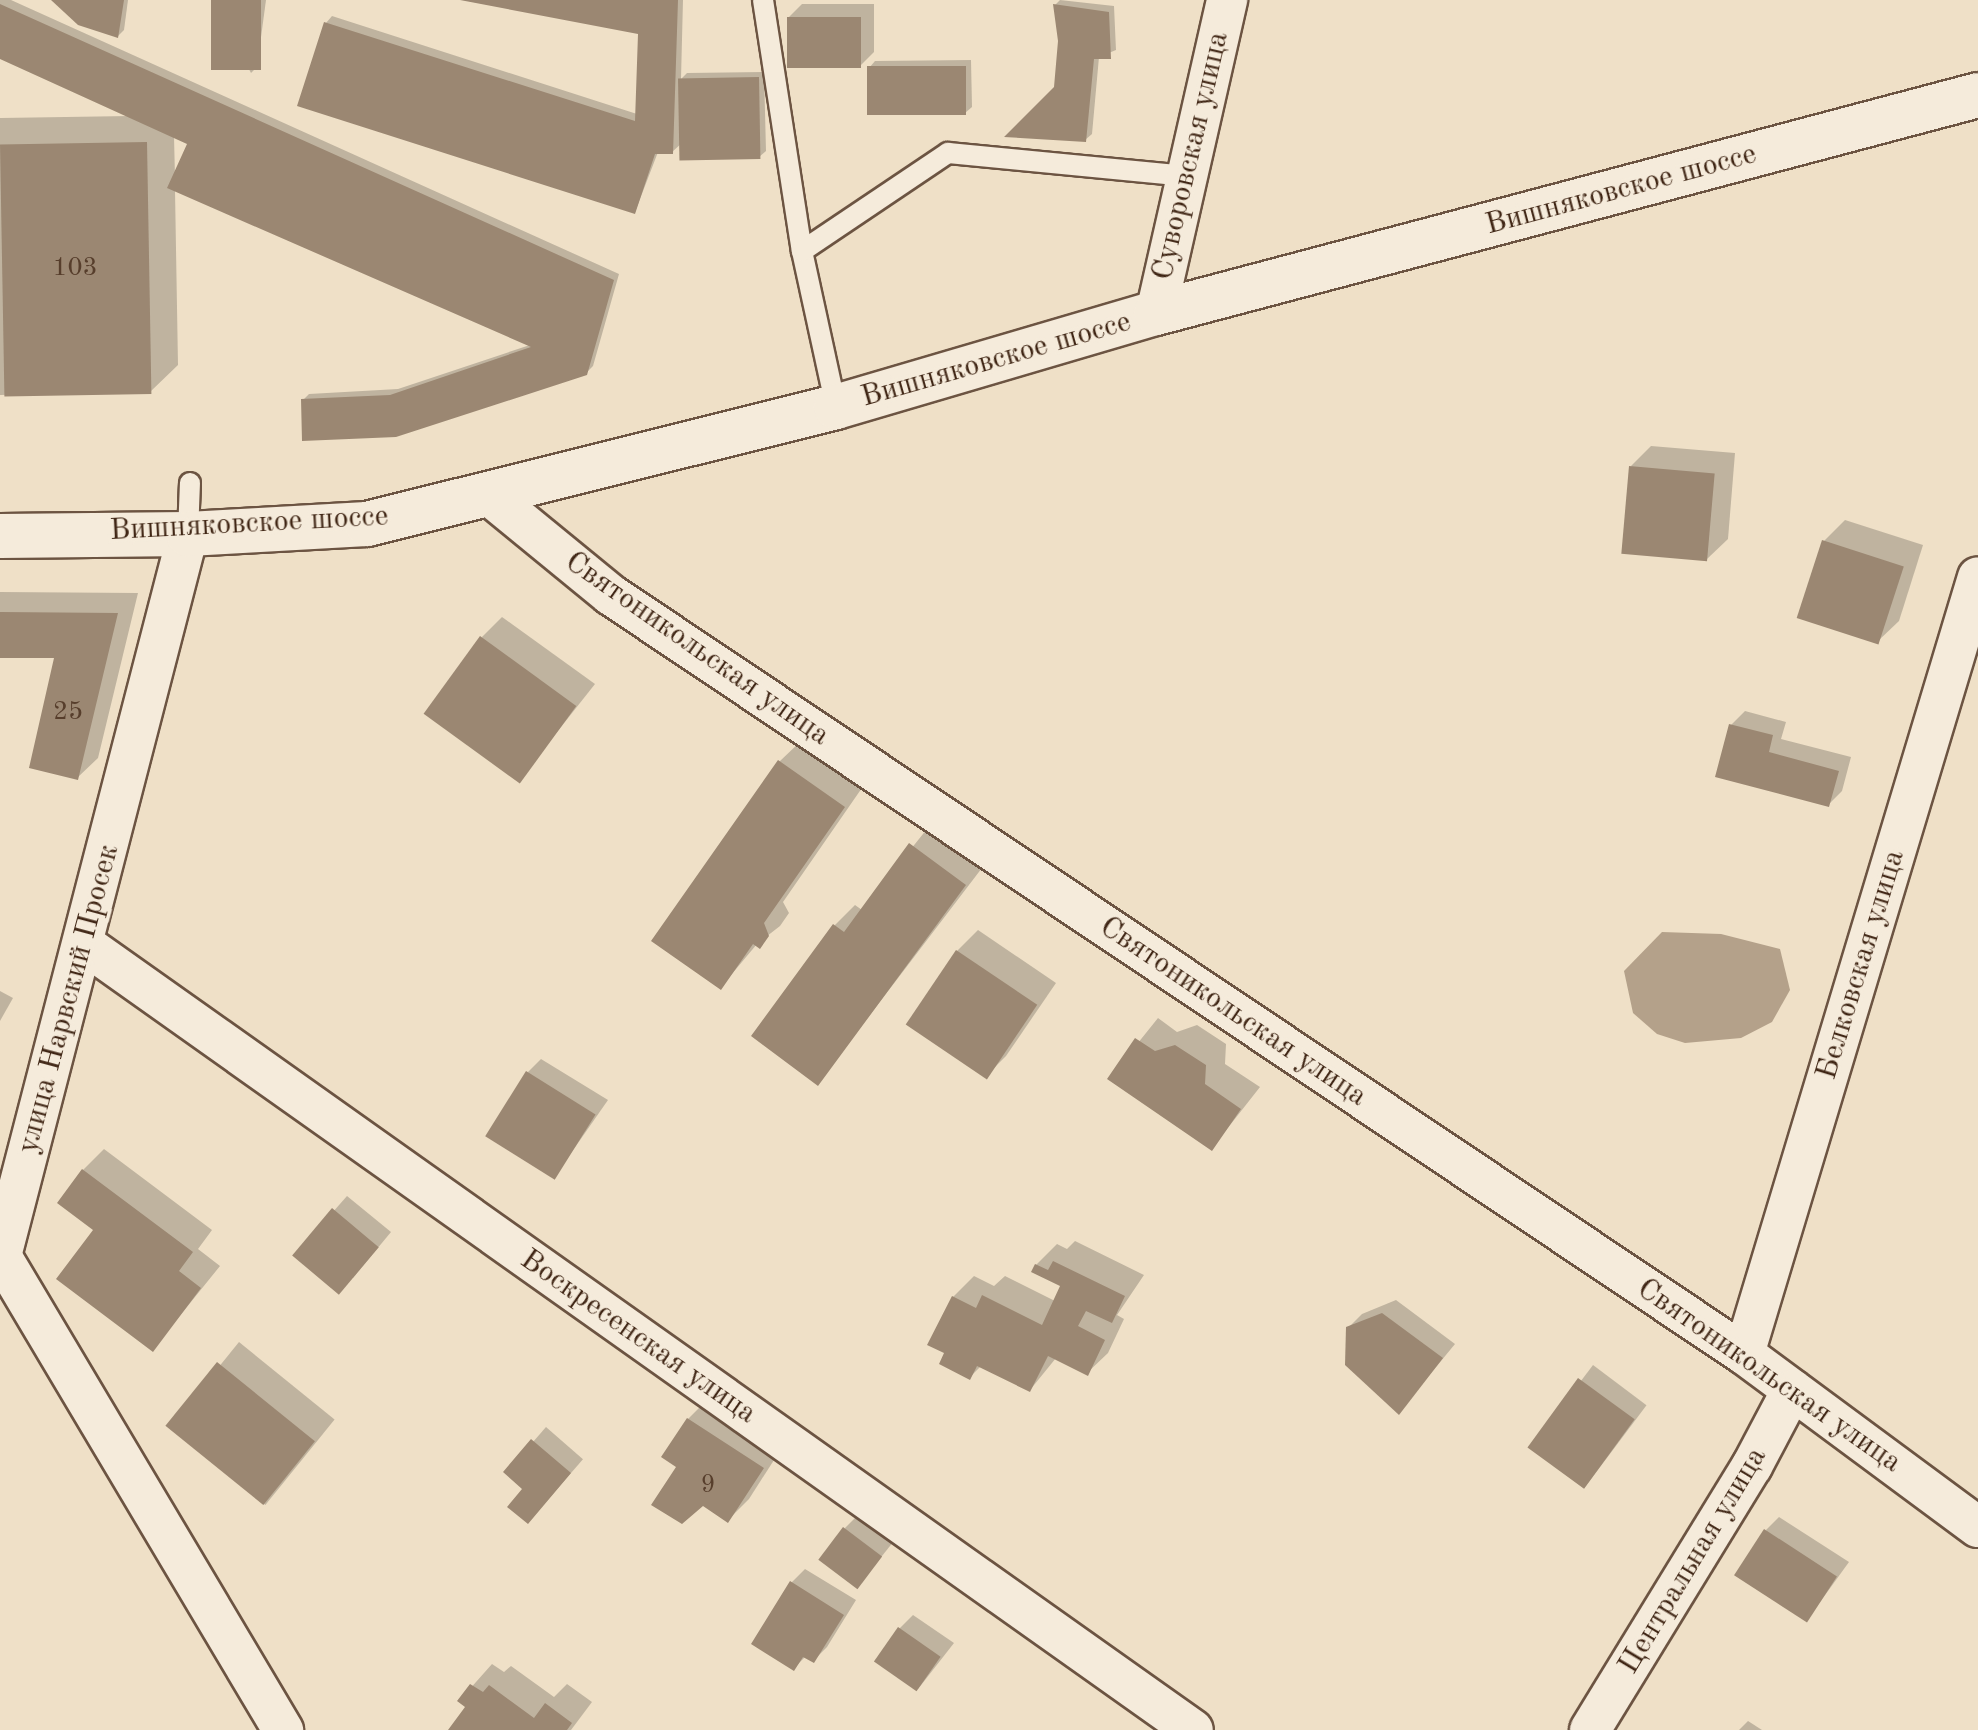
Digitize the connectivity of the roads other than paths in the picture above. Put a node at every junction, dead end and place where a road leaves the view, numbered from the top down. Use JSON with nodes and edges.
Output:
{"nodes":[{"id":1,"x":763,"y":0,"type":"edge"},
{"id":2,"x":1227,"y":0,"type":"edge"},
{"id":3,"x":1978,"y":95,"type":"edge"},
{"id":4,"x":1187,"y":176,"type":"junction"},
{"id":5,"x":802,"y":251,"type":"junction"},
{"id":6,"x":1156,"y":313,"type":"junction"},
{"id":7,"x":836,"y":407,"type":"junction"},
{"id":8,"x":190,"y":483,"type":"dead end"},
{"id":9,"x":490,"y":496,"type":"junction"},
{"id":10,"x":188,"y":534,"type":"junction"},
{"id":11,"x":0,"y":536,"type":"edge"},
{"id":12,"x":1978,"y":577,"type":"edge"},
{"id":13,"x":84,"y":944,"type":"junction"},
{"id":14,"x":1744,"y":1354,"type":"junction"},
{"id":15,"x":1792,"y":1390,"type":"junction"},
{"id":16,"x":1978,"y":1527,"type":"edge"},
{"id":17,"x":283,"y":1730,"type":"edge"},
{"id":18,"x":1193,"y":1730,"type":"edge"},
{"id":19,"x":1590,"y":1730,"type":"edge"}],
"edges":[{"from":1,"to":5,"type":"lane"},
{"from":2,"to":4,"type":"street","name":"Суворовская улица"},
{"from":3,"to":6,"type":"street","name":"Вишняковское шоссе"},
{"from":4,"to":5,"type":"lane"},
{"from":4,"to":6,"type":"street","name":"Суворовская улица"},
{"from":5,"to":7,"type":"lane"},
{"from":6,"to":7,"type":"street","name":"Вишняковское шоссе"},
{"from":7,"to":9,"type":"street","name":"Вишняковское шоссе"},
{"from":8,"to":10,"type":"lane"},
{"from":9,"to":10,"type":"street","name":"Вишняковское шоссе"},
{"from":9,"to":14,"type":"street","name":"Святоникольская улица"},
{"from":10,"to":11,"type":"street","name":"Вишняковское шоссе"},
{"from":10,"to":13,"type":"street","name":"улица Нарвский Просек"},
{"from":12,"to":14,"type":"street","name":"Белковская улица"},
{"from":13,"to":17,"type":"street","name":"улица Нарвский Просек"},
{"from":13,"to":18,"type":"street","name":"Воскресенская улица"},
{"from":14,"to":15,"type":"street","name":"Святоникольская улица"},
{"from":15,"to":16,"type":"street","name":"Святоникольская улица"},
{"from":15,"to":19,"type":"street","name":"Центральная улица"}]}
